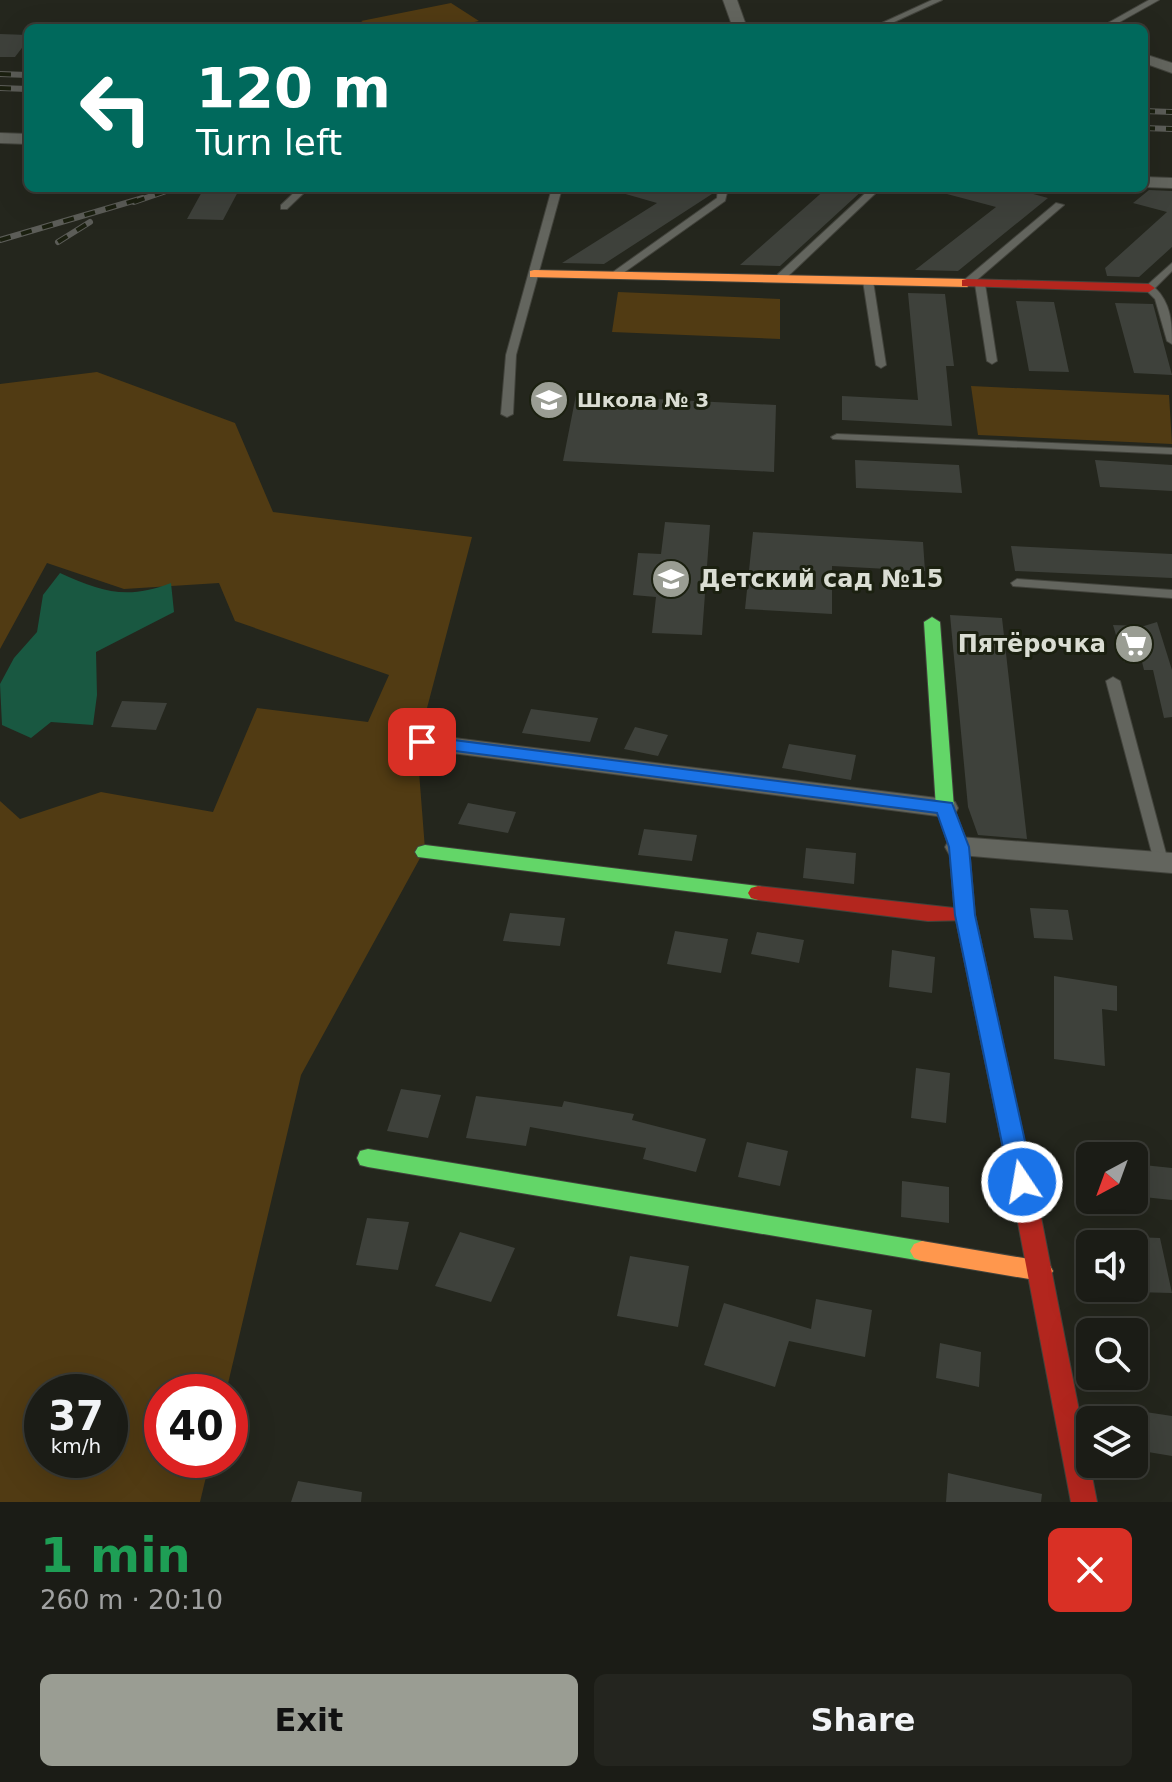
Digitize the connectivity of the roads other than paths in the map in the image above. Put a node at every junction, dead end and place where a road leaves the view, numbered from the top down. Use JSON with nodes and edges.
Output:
{"nodes":[{"id":1,"x":730,"y":0,"type":"edge"},
{"id":2,"x":938,"y":0,"type":"edge"},
{"id":3,"x":1155,"y":0,"type":"edge"},
{"id":4,"x":739,"y":24,"type":"edge"},
{"id":5,"x":884,"y":24,"type":"edge"},
{"id":6,"x":1110,"y":24,"type":"edge"},
{"id":7,"x":1148,"y":59,"type":"edge"},
{"id":8,"x":1172,"y":68,"type":"edge"},
{"id":9,"x":0,"y":138,"type":"edge"},
{"id":10,"x":24,"y":139,"type":"edge"},
{"id":11,"x":1148,"y":182,"type":"edge"},
{"id":12,"x":1172,"y":183,"type":"edge"},
{"id":13,"x":300,"y":192,"type":"edge"},
{"id":14,"x":556,"y":192,"type":"edge"},
{"id":15,"x":723,"y":192,"type":"edge"},
{"id":16,"x":872,"y":192,"type":"edge"},
{"id":17,"x":1059,"y":205,"type":"dead end"},
{"id":18,"x":284,"y":207,"type":"dead end"},
{"id":19,"x":1172,"y":266,"type":"edge"},
{"id":20,"x":534,"y":274,"type":"junction"},
{"id":21,"x":616,"y":274,"type":"junction"},
{"id":22,"x":781,"y":277,"type":"junction"},
{"id":23,"x":868,"y":281,"type":"junction"},
{"id":24,"x":973,"y":284,"type":"junction"},
{"id":25,"x":1149,"y":288,"type":"junction"},
{"id":26,"x":1172,"y":341,"type":"edge"},
{"id":27,"x":992,"y":361,"type":"dead end"},
{"id":28,"x":881,"y":365,"type":"dead end"},
{"id":29,"x":507,"y":414,"type":"dead end"},
{"id":30,"x":837,"y":437,"type":"dead end"},
{"id":31,"x":1172,"y":451,"type":"edge"},
{"id":32,"x":1017,"y":583,"type":"dead end"},
{"id":33,"x":1172,"y":594,"type":"edge"},
{"id":34,"x":932,"y":622,"type":"dead end"},
{"id":35,"x":1113,"y":681,"type":"dead end"},
{"id":36,"x":422,"y":742,"type":"dead end"},
{"id":37,"x":945,"y":808,"type":"junction"},
{"id":38,"x":959,"y":847,"type":"junction"},
{"id":39,"x":425,"y":852,"type":"dead end"},
{"id":40,"x":1167,"y":862,"type":"edge"},
{"id":41,"x":965,"y":915,"type":"junction"},
{"id":42,"x":368,"y":1158,"type":"dead end"},
{"id":43,"x":1041,"y":1271,"type":"junction"},
{"id":44,"x":1084,"y":1502,"type":"edge"}],
"edges":[{"from":1,"to":4,"type":"street"},
{"from":2,"to":5,"type":"lane"},
{"from":3,"to":6,"type":"lane"},
{"from":7,"to":8,"type":"street"},
{"from":9,"to":10,"type":"street"},
{"from":11,"to":12,"type":"street"},
{"from":13,"to":18,"type":"lane"},
{"from":14,"to":20,"type":"lane"},
{"from":15,"to":21,"type":"lane"},
{"from":16,"to":22,"type":"lane"},
{"from":17,"to":24,"type":"lane"},
{"from":19,"to":25,"type":"lane"},
{"from":20,"to":21,"type":"street"},
{"from":20,"to":29,"type":"lane"},
{"from":21,"to":22,"type":"street"},
{"from":22,"to":23,"type":"street"},
{"from":23,"to":24,"type":"street"},
{"from":23,"to":28,"type":"lane"},
{"from":24,"to":25,"type":"street"},
{"from":24,"to":27,"type":"lane"},
{"from":25,"to":26,"type":"lane"},
{"from":30,"to":31,"type":"lane"},
{"from":32,"to":33,"type":"lane"},
{"from":34,"to":37,"type":"street"},
{"from":35,"to":40,"type":"lane"},
{"from":36,"to":37,"type":"street"},
{"from":37,"to":38,"type":"street"},
{"from":38,"to":40,"type":"street"},
{"from":38,"to":41,"type":"street"},
{"from":39,"to":41,"type":"street"},
{"from":41,"to":43,"type":"street"},
{"from":42,"to":43,"type":"street"},
{"from":43,"to":44,"type":"street"}]}
